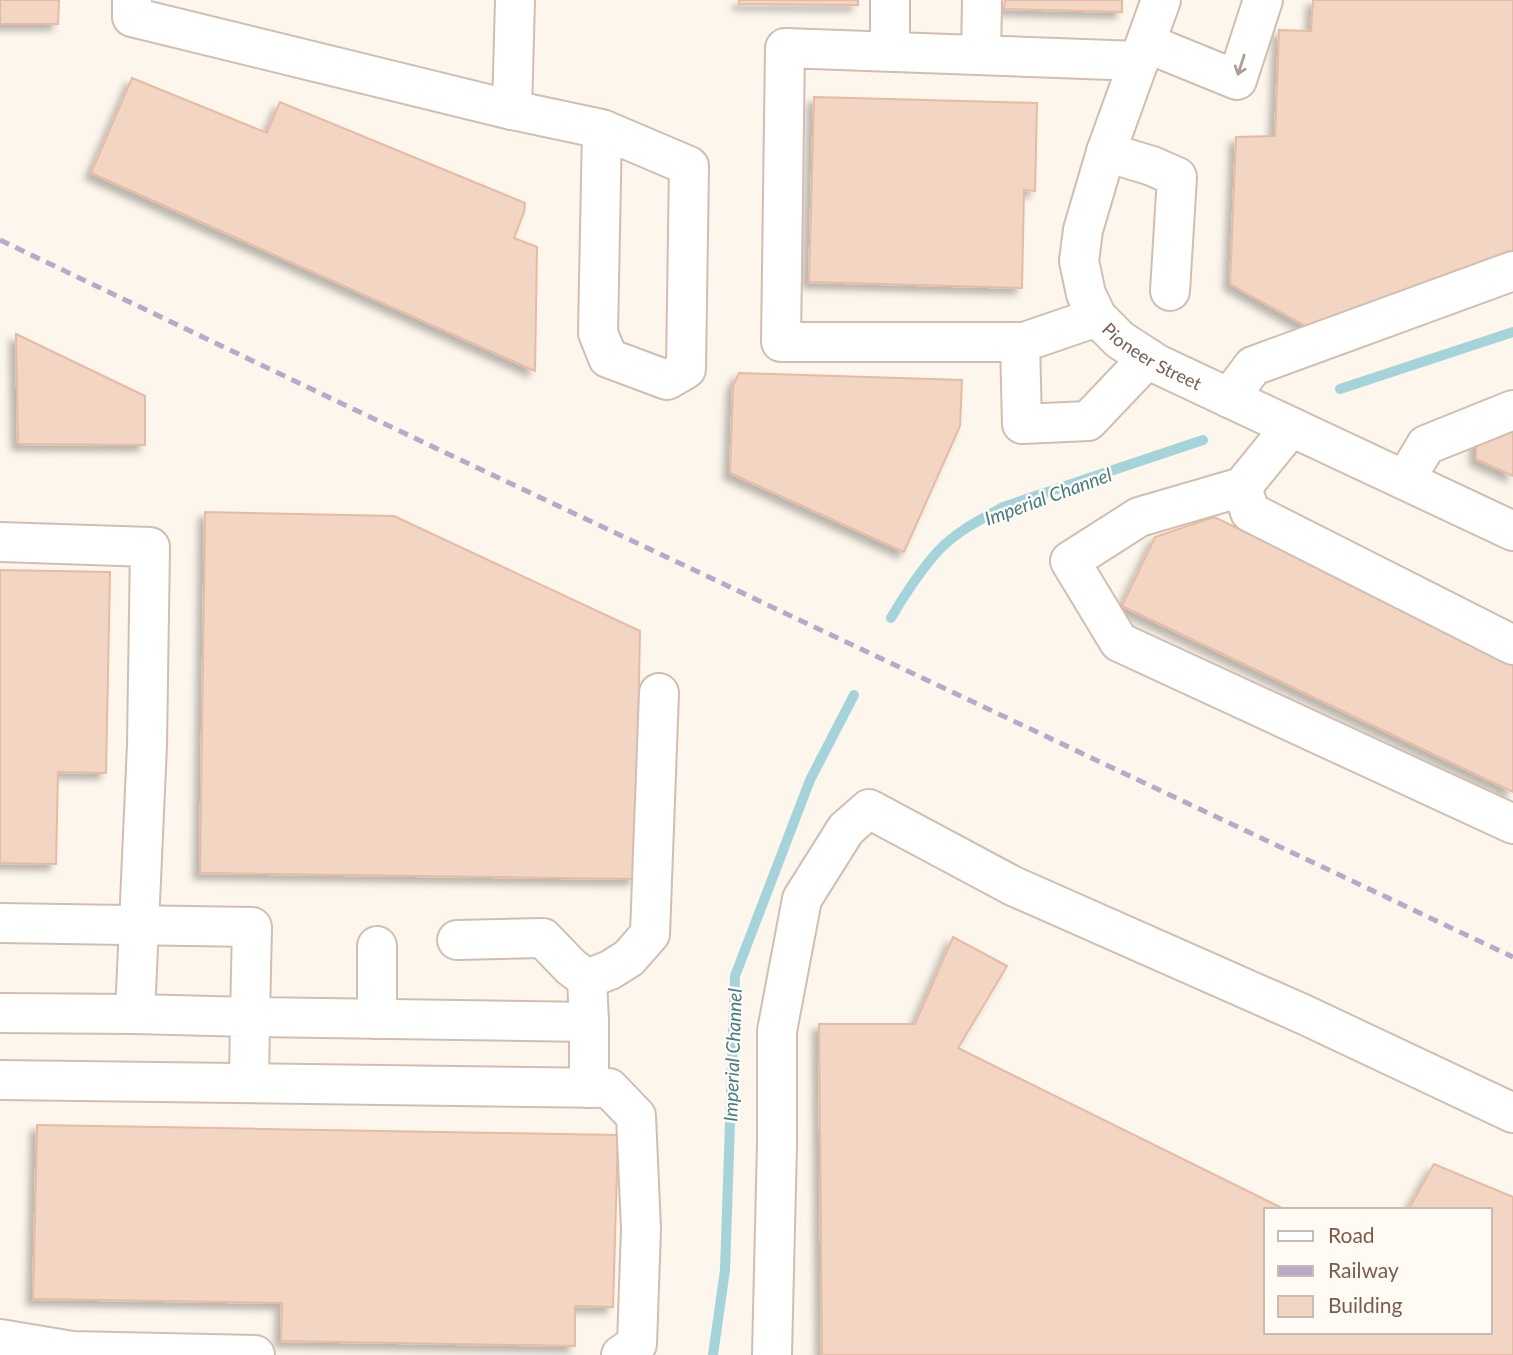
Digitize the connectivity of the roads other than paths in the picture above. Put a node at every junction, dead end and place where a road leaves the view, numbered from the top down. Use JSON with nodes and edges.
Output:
{"nodes":[{"id":1,"x":132,"y":0,"type":"edge"},
{"id":2,"x":515,"y":0,"type":"edge"},
{"id":3,"x":890,"y":0,"type":"edge"},
{"id":4,"x":982,"y":0,"type":"edge"},
{"id":5,"x":1161,"y":0,"type":"edge"},
{"id":6,"x":1262,"y":0,"type":"edge"},
{"id":7,"x":890,"y":51,"type":"junction"},
{"id":8,"x":1142,"y":52,"type":"junction"},
{"id":9,"x":981,"y":55,"type":"junction"},
{"id":10,"x":512,"y":110,"type":"junction"},
{"id":11,"x":601,"y":129,"type":"junction"},
{"id":12,"x":1106,"y":152,"type":"junction"},
{"id":13,"x":1513,"y":271,"type":"edge"},
{"id":14,"x":1170,"y":291,"type":"dead end"},
{"id":15,"x":1097,"y":317,"type":"junction"},
{"id":16,"x":1020,"y":342,"type":"junction"},
{"id":17,"x":1148,"y":358,"type":"junction"},
{"id":18,"x":1229,"y":398,"type":"junction"},
{"id":19,"x":1513,"y":410,"type":"edge"},
{"id":20,"x":1291,"y":427,"type":"junction"},
{"id":21,"x":1405,"y":480,"type":"junction"},
{"id":22,"x":1242,"y":487,"type":"junction"},
{"id":23,"x":1513,"y":531,"type":"edge"},
{"id":24,"x":0,"y":542,"type":"edge"},
{"id":25,"x":1513,"y":645,"type":"edge"},
{"id":26,"x":659,"y":693,"type":"dead end"},
{"id":27,"x":1513,"y":824,"type":"edge"},
{"id":28,"x":0,"y":923,"type":"edge"},
{"id":29,"x":139,"y":925,"type":"junction"},
{"id":30,"x":457,"y":940,"type":"dead end"},
{"id":31,"x":377,"y":946,"type":"dead end"},
{"id":32,"x":587,"y":979,"type":"junction"},
{"id":33,"x":0,"y":1013,"type":"edge"},
{"id":34,"x":135,"y":1014,"type":"junction"},
{"id":35,"x":250,"y":1017,"type":"junction"},
{"id":36,"x":377,"y":1018,"type":"junction"},
{"id":37,"x":589,"y":1022,"type":"junction"},
{"id":38,"x":0,"y":1080,"type":"edge"},
{"id":39,"x":249,"y":1083,"type":"junction"},
{"id":40,"x":589,"y":1088,"type":"junction"},
{"id":41,"x":1513,"y":1113,"type":"edge"},
{"id":42,"x":0,"y":1339,"type":"edge"},
{"id":43,"x":255,"y":1355,"type":"edge"},
{"id":44,"x":621,"y":1355,"type":"edge"},
{"id":45,"x":772,"y":1355,"type":"edge"}],
"edges":[{"from":1,"to":10,"type":"street"},
{"from":2,"to":10,"type":"street"},
{"from":3,"to":7,"type":"street"},
{"from":4,"to":9,"type":"street"},
{"from":5,"to":8,"type":"street","name":"Pioneer Street"},
{"from":6,"to":8,"type":"street","one_way":true},
{"from":7,"to":9,"type":"street"},
{"from":7,"to":16,"type":"street"},
{"from":8,"to":9,"type":"street"},
{"from":8,"to":12,"type":"street","name":"Pioneer Street"},
{"from":10,"to":11,"type":"street"},
{"from":11,"to":11,"type":"street"},
{"from":12,"to":14,"type":"street"},
{"from":12,"to":15,"type":"street","name":"Pioneer Street"},
{"from":13,"to":18,"type":"street"},
{"from":15,"to":16,"type":"street"},
{"from":15,"to":17,"type":"street","name":"Pioneer Street"},
{"from":16,"to":17,"type":"street"},
{"from":17,"to":18,"type":"street","name":"Pioneer Street"},
{"from":18,"to":20,"type":"street","name":"Pioneer Street"},
{"from":19,"to":21,"type":"street"},
{"from":20,"to":21,"type":"street","name":"Pioneer Street"},
{"from":20,"to":22,"type":"street"},
{"from":21,"to":23,"type":"street","name":"Pioneer Street"},
{"from":22,"to":25,"type":"street"},
{"from":22,"to":27,"type":"street"},
{"from":24,"to":29,"type":"street"},
{"from":26,"to":32,"type":"street"},
{"from":28,"to":29,"type":"street"},
{"from":29,"to":34,"type":"street"},
{"from":29,"to":35,"type":"street"},
{"from":30,"to":32,"type":"street"},
{"from":31,"to":36,"type":"street"},
{"from":32,"to":37,"type":"street"},
{"from":33,"to":34,"type":"street"},
{"from":34,"to":35,"type":"street"},
{"from":35,"to":36,"type":"street"},
{"from":35,"to":39,"type":"street"},
{"from":36,"to":37,"type":"street"},
{"from":37,"to":40,"type":"street"},
{"from":38,"to":39,"type":"street"},
{"from":39,"to":40,"type":"street"},
{"from":40,"to":44,"type":"street"},
{"from":41,"to":45,"type":"street"},
{"from":42,"to":43,"type":"street"}]}
